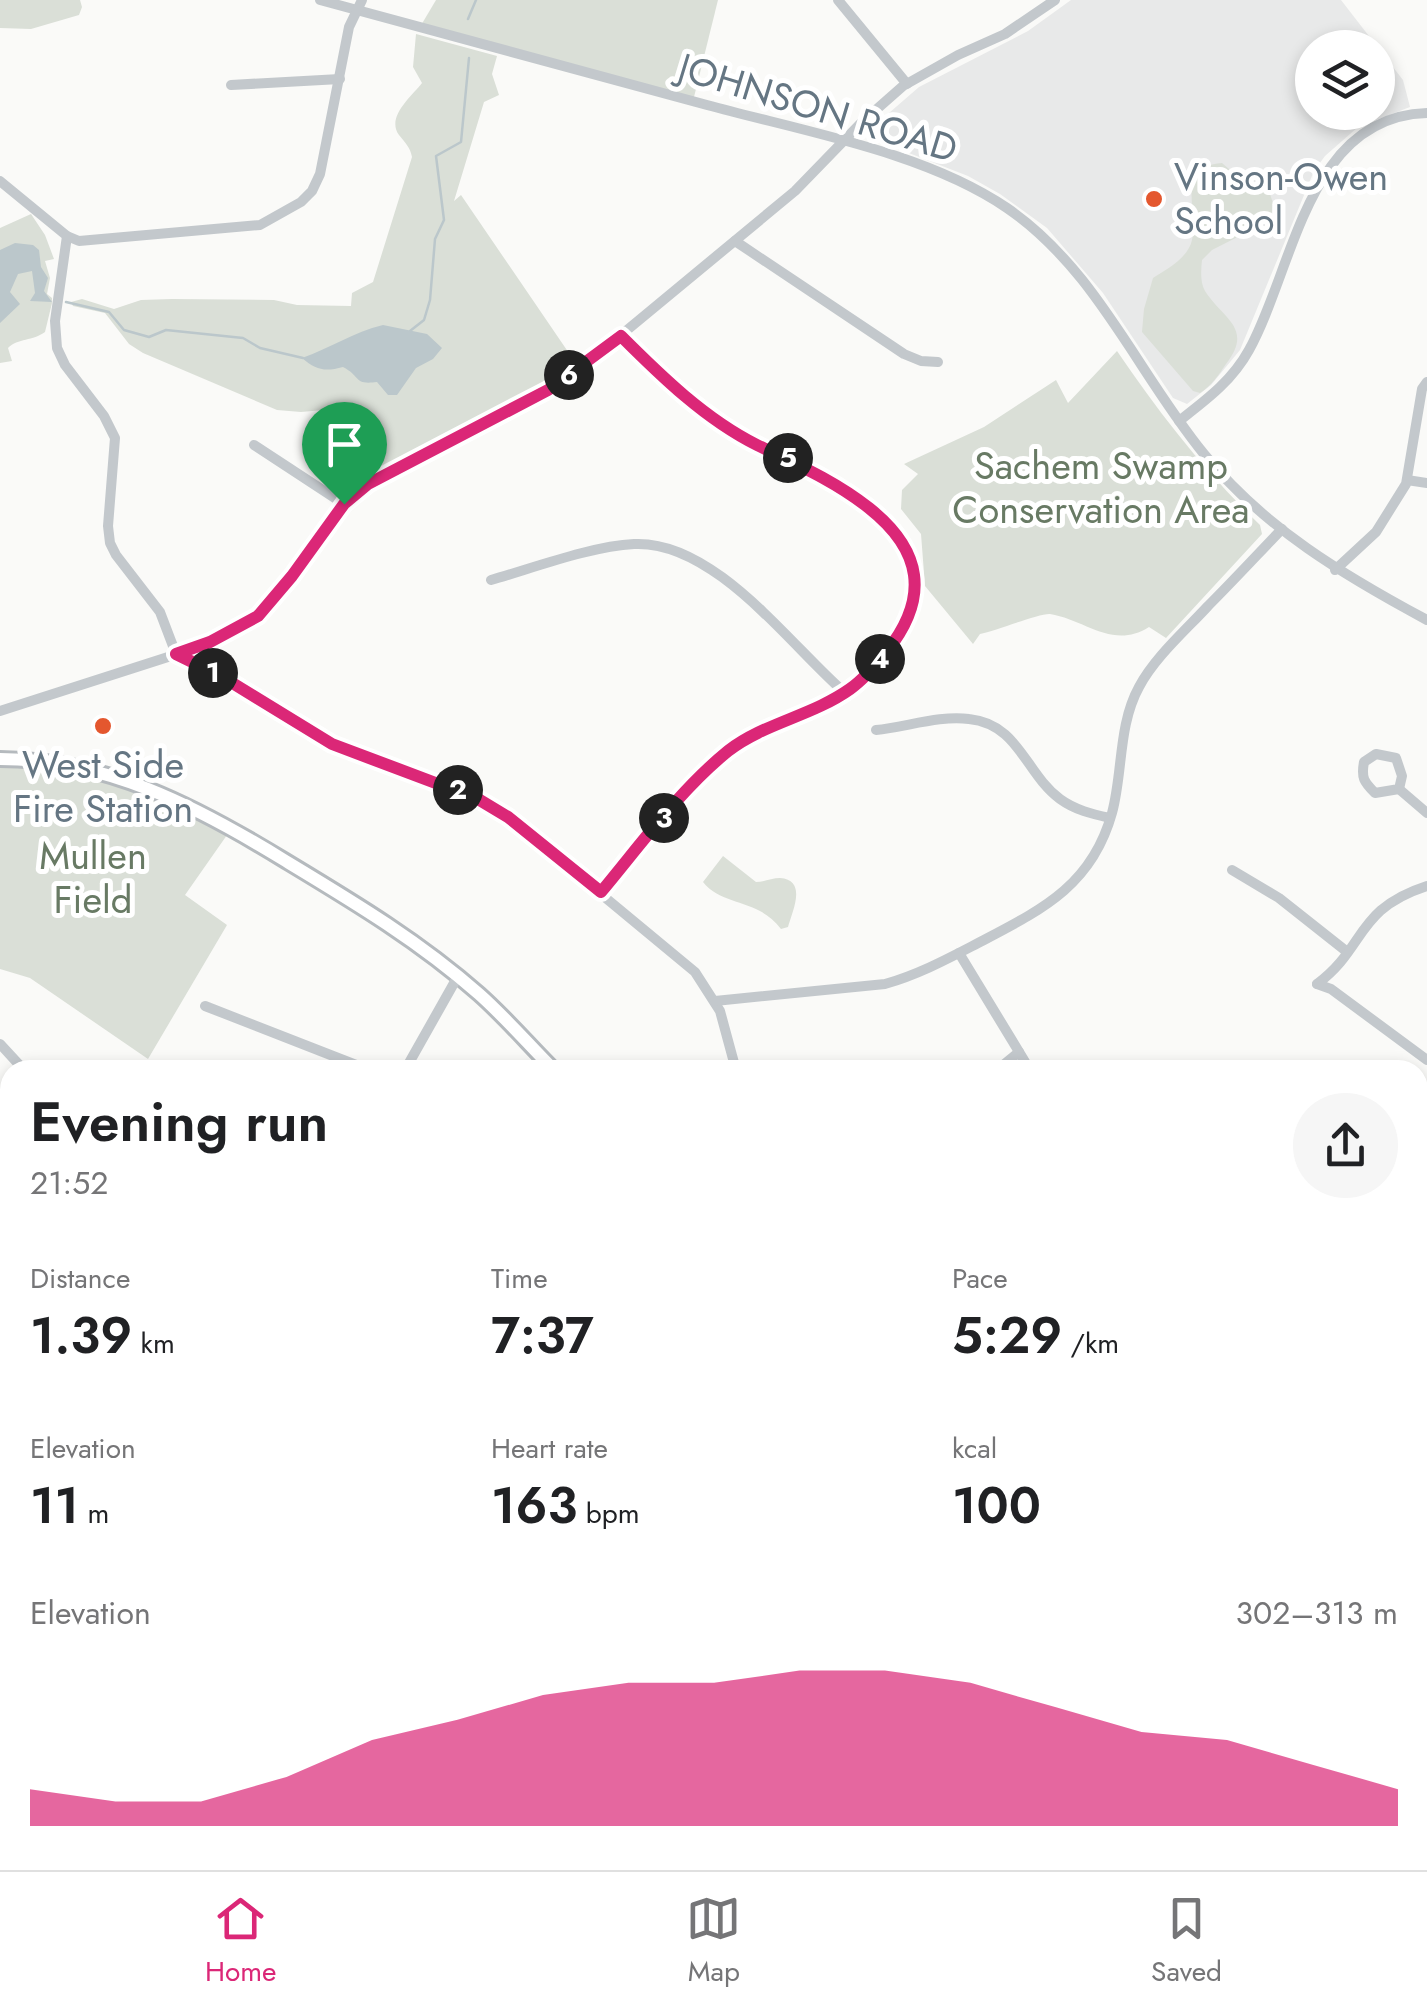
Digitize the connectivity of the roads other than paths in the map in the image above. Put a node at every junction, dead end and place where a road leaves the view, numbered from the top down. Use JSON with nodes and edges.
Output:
{"nodes":[{"id":1,"x":320,"y":0,"type":"edge"},
{"id":2,"x":838,"y":0,"type":"edge"},
{"id":3,"x":1055,"y":0,"type":"edge"},
{"id":4,"x":360,"y":5,"type":"edge"},
{"id":5,"x":340,"y":79,"type":"junction"},
{"id":6,"x":231,"y":84,"type":"dead end"},
{"id":7,"x":907,"y":84,"type":"junction"},
{"id":8,"x":1427,"y":113,"type":"edge"},
{"id":9,"x":844,"y":142,"type":"junction"},
{"id":10,"x":0,"y":180,"type":"edge"},
{"id":11,"x":68,"y":236,"type":"junction"},
{"id":12,"x":735,"y":241,"type":"junction"},
{"id":13,"x":621,"y":336,"type":"junction"},
{"id":14,"x":938,"y":362,"type":"dead end"},
{"id":15,"x":1427,"y":382,"type":"edge"},
{"id":16,"x":1179,"y":421,"type":"junction"},
{"id":17,"x":254,"y":445,"type":"dead end"},
{"id":18,"x":1407,"y":480,"type":"junction"},
{"id":19,"x":1427,"y":483,"type":"edge"},
{"id":20,"x":344,"y":504,"type":"junction"},
{"id":21,"x":1282,"y":530,"type":"junction"},
{"id":22,"x":1335,"y":570,"type":"junction"},
{"id":23,"x":491,"y":580,"type":"dead end"},
{"id":24,"x":1427,"y":620,"type":"edge"},
{"id":25,"x":176,"y":654,"type":"junction"},
{"id":26,"x":844,"y":692,"type":"junction"},
{"id":27,"x":0,"y":711,"type":"edge"},
{"id":28,"x":876,"y":730,"type":"dead end"},
{"id":29,"x":0,"y":759,"type":"edge"},
{"id":30,"x":1399,"y":789,"type":"junction"},
{"id":31,"x":1427,"y":813,"type":"edge"},
{"id":32,"x":1110,"y":818,"type":"junction"},
{"id":33,"x":1232,"y":870,"type":"dead end"},
{"id":34,"x":1427,"y":886,"type":"edge"},
{"id":35,"x":601,"y":892,"type":"junction"},
{"id":36,"x":1346,"y":951,"type":"junction"},
{"id":37,"x":959,"y":953,"type":"junction"},
{"id":38,"x":458,"y":976,"type":"junction"},
{"id":39,"x":715,"y":1001,"type":"junction"},
{"id":40,"x":205,"y":1006,"type":"dead end"},
{"id":41,"x":1019,"y":1052,"type":"junction"},
{"id":42,"x":343,"y":1060,"type":"edge"},
{"id":43,"x":411,"y":1060,"type":"edge"},
{"id":44,"x":544,"y":1060,"type":"edge"},
{"id":45,"x":733,"y":1060,"type":"edge"},
{"id":46,"x":1009,"y":1060,"type":"edge"},
{"id":47,"x":1024,"y":1060,"type":"edge"},
{"id":48,"x":1427,"y":1060,"type":"edge"}],
"edges":[{"from":1,"to":4,"type":"street","name":"JOHNSON ROAD"},
{"from":2,"to":7,"type":"street"},
{"from":3,"to":7,"type":"street"},
{"from":4,"to":5,"type":"street"},
{"from":4,"to":9,"type":"street","name":"JOHNSON ROAD"},
{"from":5,"to":6,"type":"street"},
{"from":5,"to":11,"type":"street"},
{"from":7,"to":9,"type":"street"},
{"from":8,"to":16,"type":"street"},
{"from":9,"to":12,"type":"street"},
{"from":9,"to":16,"type":"street","name":"JOHNSON ROAD"},
{"from":10,"to":11,"type":"street"},
{"from":11,"to":25,"type":"street"},
{"from":12,"to":13,"type":"street"},
{"from":12,"to":14,"type":"street"},
{"from":13,"to":20,"type":"street"},
{"from":13,"to":26,"type":"street"},
{"from":15,"to":18,"type":"street"},
{"from":16,"to":21,"type":"street","name":"JOHNSON ROAD"},
{"from":17,"to":20,"type":"street"},
{"from":18,"to":19,"type":"street"},
{"from":18,"to":22,"type":"street"},
{"from":20,"to":25,"type":"street"},
{"from":21,"to":22,"type":"street","name":"JOHNSON ROAD"},
{"from":21,"to":32,"type":"street"},
{"from":22,"to":24,"type":"street","name":"JOHNSON ROAD"},
{"from":23,"to":26,"type":"street"},
{"from":25,"to":27,"type":"street"},
{"from":25,"to":35,"type":"street"},
{"from":26,"to":35,"type":"street"},
{"from":28,"to":32,"type":"street"},
{"from":29,"to":38,"type":"main road"},
{"from":30,"to":30,"type":"street"},
{"from":30,"to":31,"type":"street"},
{"from":32,"to":37,"type":"street"},
{"from":33,"to":36,"type":"street"},
{"from":34,"to":36,"type":"street"},
{"from":35,"to":39,"type":"street"},
{"from":36,"to":48,"type":"street"},
{"from":37,"to":39,"type":"street"},
{"from":37,"to":41,"type":"street"},
{"from":38,"to":43,"type":"street"},
{"from":38,"to":44,"type":"main road"},
{"from":39,"to":45,"type":"street"},
{"from":40,"to":42,"type":"street"},
{"from":41,"to":46,"type":"street"},
{"from":41,"to":47,"type":"street"}]}
